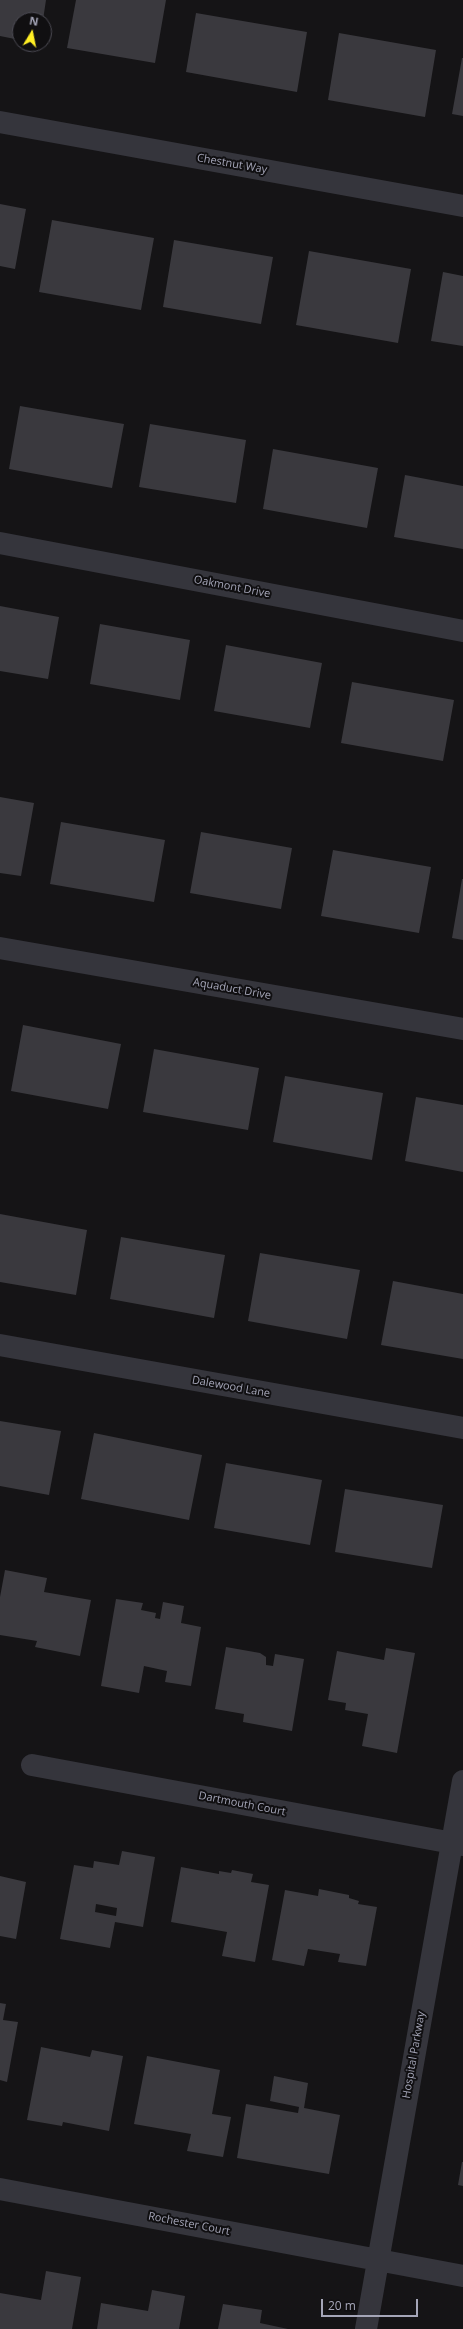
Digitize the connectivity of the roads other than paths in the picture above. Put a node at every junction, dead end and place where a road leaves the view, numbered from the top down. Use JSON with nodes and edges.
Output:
{"nodes":[{"id":1,"x":0,"y":122,"type":"edge"},
{"id":2,"x":463,"y":206,"type":"edge"},
{"id":3,"x":0,"y":543,"type":"edge"},
{"id":4,"x":463,"y":631,"type":"edge"},
{"id":5,"x":0,"y":948,"type":"edge"},
{"id":6,"x":463,"y":1029,"type":"edge"},
{"id":7,"x":0,"y":1345,"type":"edge"},
{"id":8,"x":463,"y":1428,"type":"edge"},
{"id":9,"x":32,"y":1765,"type":"dead end"},
{"id":10,"x":463,"y":1781,"type":"edge"},
{"id":11,"x":458,"y":1844,"type":"edge"},
{"id":12,"x":0,"y":2189,"type":"edge"},
{"id":13,"x":378,"y":2260,"type":"junction"},
{"id":14,"x":463,"y":2276,"type":"edge"},
{"id":15,"x":366,"y":2329,"type":"edge"}],
"edges":[{"from":1,"to":2,"type":"street","name":"Chestnut Way"},
{"from":3,"to":4,"type":"street","name":"Oakmont Drive"},
{"from":5,"to":6,"type":"street","name":"Aquaduct Drive"},
{"from":7,"to":8,"type":"street","name":"Dalewood Lane"},
{"from":9,"to":11,"type":"street","name":"Dartmouth Court"},
{"from":10,"to":11,"type":"street","name":"Hospital Parkway"},
{"from":11,"to":13,"type":"street","name":"Hospital Parkway"},
{"from":12,"to":13,"type":"street","name":"Rochester Court"},
{"from":13,"to":14,"type":"street","name":"Rochester Court"},
{"from":13,"to":15,"type":"street","name":"Hospital Parkway"}]}
